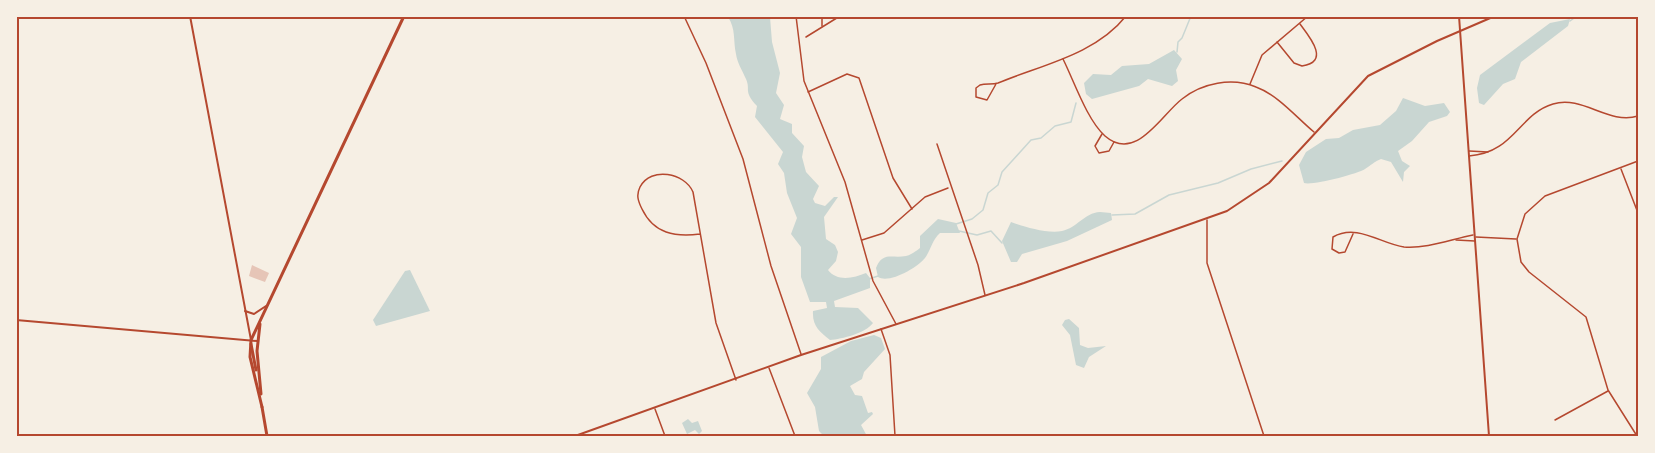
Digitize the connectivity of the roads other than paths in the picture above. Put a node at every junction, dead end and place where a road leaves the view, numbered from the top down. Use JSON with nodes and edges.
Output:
{"nodes":[{"id":1,"x":190,"y":16,"type":"edge"},
{"id":2,"x":404,"y":16,"type":"edge"},
{"id":3,"x":684,"y":16,"type":"edge"},
{"id":4,"x":796,"y":16,"type":"edge"},
{"id":5,"x":822,"y":16,"type":"edge"},
{"id":6,"x":840,"y":16,"type":"edge"},
{"id":7,"x":1126,"y":16,"type":"edge"},
{"id":8,"x":1308,"y":16,"type":"edge"},
{"id":9,"x":1459,"y":16,"type":"edge"},
{"id":10,"x":1496,"y":16,"type":"edge"},
{"id":11,"x":1300,"y":24,"type":"junction"},
{"id":12,"x":822,"y":27,"type":"junction"},
{"id":13,"x":1460,"y":32,"type":"junction"},
{"id":14,"x":806,"y":37,"type":"dead end"},
{"id":15,"x":1277,"y":42,"type":"junction"},
{"id":16,"x":1063,"y":59,"type":"junction"},
{"id":17,"x":996,"y":84,"type":"junction"},
{"id":18,"x":1250,"y":85,"type":"junction"},
{"id":19,"x":808,"y":92,"type":"junction"},
{"id":20,"x":1638,"y":116,"type":"edge"},
{"id":21,"x":1314,"y":132,"type":"junction"},
{"id":22,"x":1102,"y":133,"type":"junction"},
{"id":23,"x":1115,"y":142,"type":"junction"},
{"id":24,"x":937,"y":144,"type":"dead end"},
{"id":25,"x":1469,"y":151,"type":"junction"},
{"id":26,"x":1488,"y":152,"type":"junction"},
{"id":27,"x":1470,"y":156,"type":"junction"},
{"id":28,"x":1638,"y":161,"type":"edge"},
{"id":29,"x":1620,"y":168,"type":"junction"},
{"id":30,"x":950,"y":188,"type":"junction"},
{"id":31,"x":912,"y":209,"type":"junction"},
{"id":32,"x":1638,"y":213,"type":"edge"},
{"id":33,"x":1207,"y":219,"type":"junction"},
{"id":34,"x":700,"y":234,"type":"junction"},
{"id":35,"x":1353,"y":234,"type":"junction"},
{"id":36,"x":1475,"y":238,"type":"junction"},
{"id":37,"x":1517,"y":239,"type":"junction"},
{"id":38,"x":861,"y":240,"type":"junction"},
{"id":39,"x":1456,"y":240,"type":"junction"},
{"id":40,"x":985,"y":296,"type":"junction"},
{"id":41,"x":269,"y":302,"type":"junction"},
{"id":42,"x":245,"y":311,"type":"junction"},
{"id":43,"x":265,"y":311,"type":"junction"},
{"id":44,"x":16,"y":320,"type":"edge"},
{"id":45,"x":896,"y":324,"type":"junction"},
{"id":46,"x":881,"y":329,"type":"junction"},
{"id":47,"x":251,"y":340,"type":"junction"},
{"id":48,"x":257,"y":341,"type":"junction"},
{"id":49,"x":801,"y":355,"type":"junction"},
{"id":50,"x":769,"y":368,"type":"junction"},
{"id":51,"x":736,"y":380,"type":"junction"},
{"id":52,"x":260,"y":389,"type":"junction"},
{"id":53,"x":1608,"y":390,"type":"junction"},
{"id":54,"x":262,"y":408,"type":"junction"},
{"id":55,"x":654,"y":409,"type":"junction"},
{"id":56,"x":1554,"y":420,"type":"dead end"},
{"id":57,"x":267,"y":436,"type":"edge"},
{"id":58,"x":575,"y":436,"type":"edge"},
{"id":59,"x":665,"y":436,"type":"edge"},
{"id":60,"x":795,"y":436,"type":"edge"},
{"id":61,"x":896,"y":436,"type":"edge"},
{"id":62,"x":1264,"y":436,"type":"edge"},
{"id":63,"x":1489,"y":436,"type":"edge"},
{"id":64,"x":1637,"y":436,"type":"edge"}],
"edges":[{"from":1,"to":42,"type":"street"},
{"from":2,"to":41,"type":"main road"},
{"from":3,"to":49,"type":"street"},
{"from":4,"to":19,"type":"street"},
{"from":5,"to":12,"type":"street"},
{"from":6,"to":12,"type":"street"},
{"from":7,"to":16,"type":"street"},
{"from":8,"to":11,"type":"street"},
{"from":9,"to":13,"type":"street"},
{"from":10,"to":13,"type":"street"},
{"from":11,"to":15,"type":"street"},
{"from":11,"to":15,"type":"street"},
{"from":12,"to":14,"type":"street"},
{"from":13,"to":21,"type":"street"},
{"from":13,"to":25,"type":"street"},
{"from":15,"to":18,"type":"street"},
{"from":16,"to":17,"type":"street"},
{"from":16,"to":22,"type":"street"},
{"from":17,"to":17,"type":"street"},
{"from":18,"to":21,"type":"street"},
{"from":18,"to":23,"type":"street"},
{"from":19,"to":31,"type":"street"},
{"from":19,"to":38,"type":"street"},
{"from":20,"to":26,"type":"street"},
{"from":21,"to":33,"type":"street"},
{"from":22,"to":23,"type":"street"},
{"from":22,"to":23,"type":"street"},
{"from":24,"to":30,"type":"street"},
{"from":25,"to":26,"type":"street"},
{"from":25,"to":27,"type":"street"},
{"from":26,"to":27,"type":"street"},
{"from":27,"to":36,"type":"street"},
{"from":28,"to":29,"type":"street"},
{"from":29,"to":32,"type":"street"},
{"from":29,"to":37,"type":"street"},
{"from":30,"to":31,"type":"street"},
{"from":30,"to":40,"type":"street"},
{"from":31,"to":38,"type":"street"},
{"from":33,"to":40,"type":"street"},
{"from":33,"to":62,"type":"street"},
{"from":34,"to":34,"type":"street"},
{"from":34,"to":51,"type":"street"},
{"from":35,"to":35,"type":"street"},
{"from":35,"to":39,"type":"street"},
{"from":36,"to":37,"type":"street"},
{"from":36,"to":39,"type":"street"},
{"from":36,"to":39,"type":"street"},
{"from":36,"to":63,"type":"street"},
{"from":37,"to":53,"type":"street"},
{"from":38,"to":45,"type":"street"},
{"from":40,"to":45,"type":"street"},
{"from":41,"to":42,"type":"street"},
{"from":41,"to":43,"type":"main road"},
{"from":42,"to":47,"type":"street"},
{"from":43,"to":47,"type":"main road"},
{"from":43,"to":48,"type":"main road"},
{"from":44,"to":47,"type":"street"},
{"from":45,"to":46,"type":"street"},
{"from":46,"to":49,"type":"street"},
{"from":46,"to":61,"type":"street"},
{"from":47,"to":48,"type":"street"},
{"from":47,"to":52,"type":"main road"},
{"from":47,"to":54,"type":"main road"},
{"from":48,"to":52,"type":"main road"},
{"from":49,"to":50,"type":"street"},
{"from":50,"to":51,"type":"street"},
{"from":50,"to":60,"type":"street"},
{"from":51,"to":55,"type":"street"},
{"from":52,"to":54,"type":"main road"},
{"from":53,"to":56,"type":"street"},
{"from":53,"to":64,"type":"street"},
{"from":54,"to":57,"type":"main road"},
{"from":55,"to":58,"type":"street"},
{"from":55,"to":59,"type":"street"}]}
